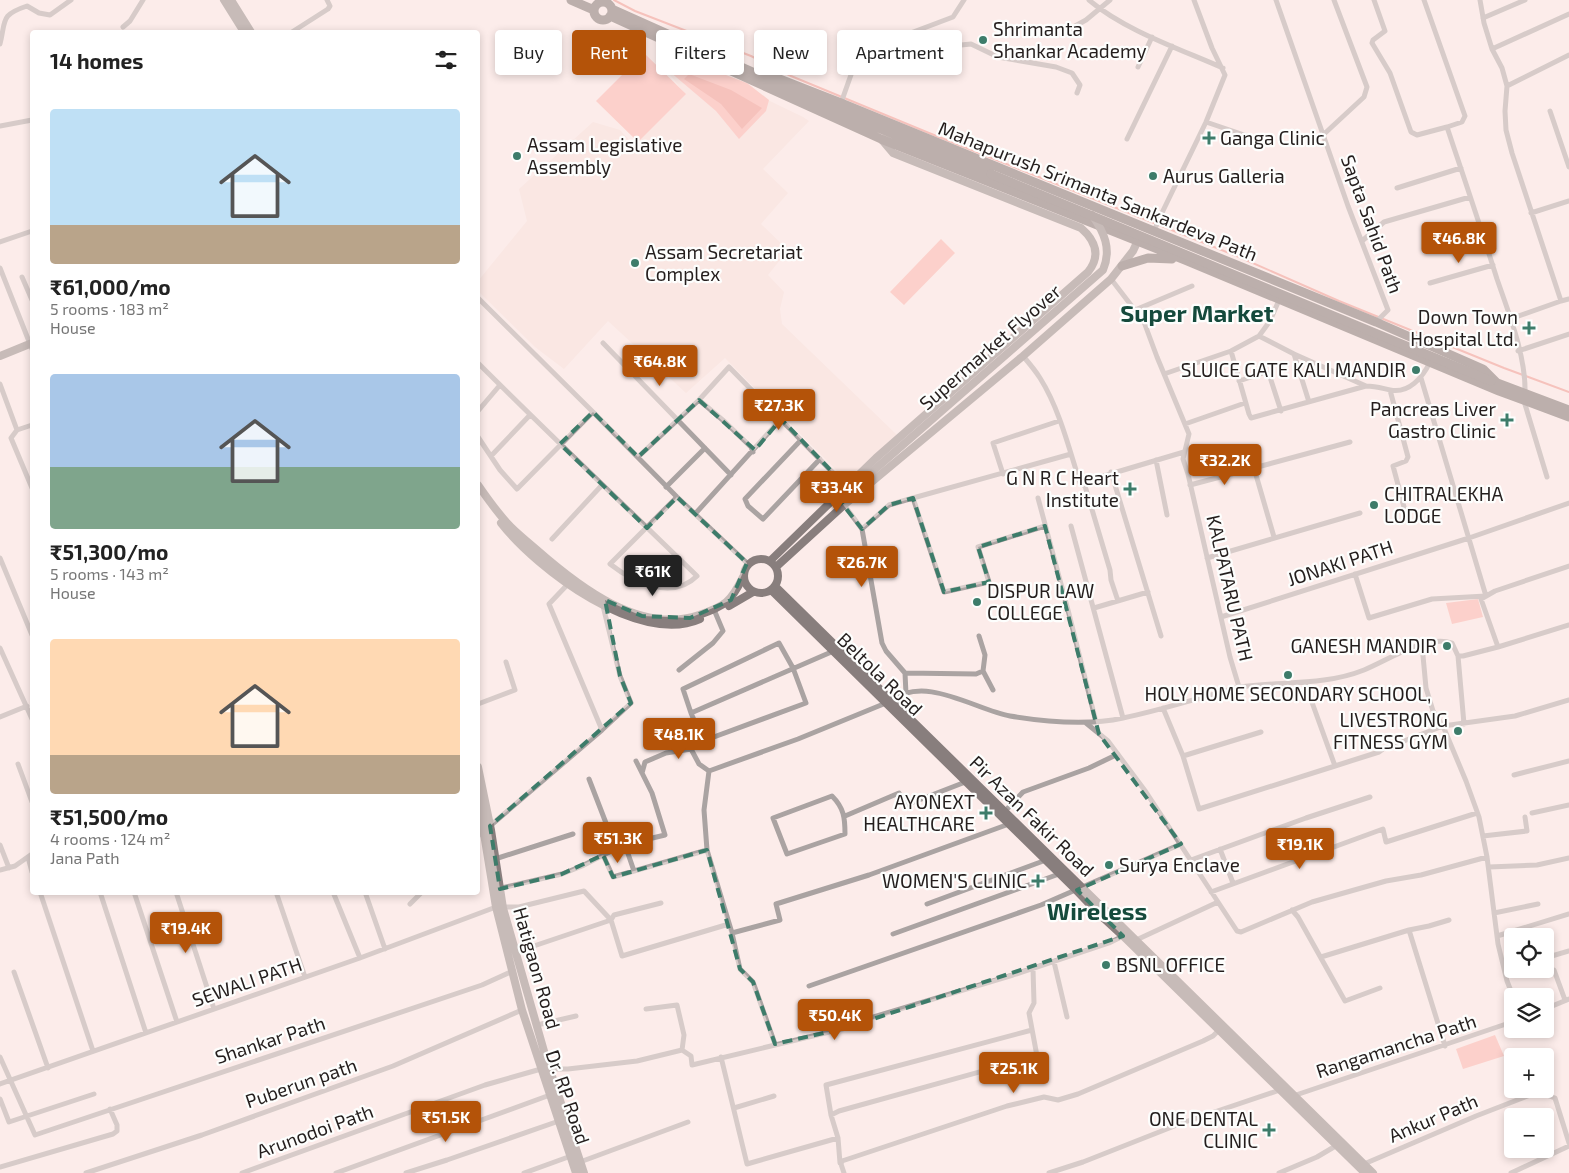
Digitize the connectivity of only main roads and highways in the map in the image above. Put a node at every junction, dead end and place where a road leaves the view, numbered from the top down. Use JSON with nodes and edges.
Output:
{"nodes":[{"id":1,"x":224,"y":0,"type":"edge"},
{"id":2,"x":231,"y":0,"type":"edge"},
{"id":3,"x":571,"y":0,"type":"edge"},
{"id":4,"x":594,"y":4,"type":"edge"},
{"id":5,"x":611,"y":13,"type":"junction"},
{"id":6,"x":243,"y":30,"type":"edge"},
{"id":7,"x":250,"y":30,"type":"edge"},
{"id":8,"x":759,"y":76,"type":"junction"},
{"id":9,"x":881,"y":139,"type":"junction"},
{"id":10,"x":1016,"y":194,"type":"junction"},
{"id":11,"x":1084,"y":202,"type":"junction"},
{"id":12,"x":1023,"y":204,"type":"junction"},
{"id":13,"x":1092,"y":215,"type":"junction"},
{"id":14,"x":1078,"y":218,"type":"junction"},
{"id":15,"x":1144,"y":228,"type":"junction"},
{"id":16,"x":1137,"y":242,"type":"junction"},
{"id":17,"x":1200,"y":250,"type":"junction"},
{"id":18,"x":1185,"y":260,"type":"junction"},
{"id":19,"x":1195,"y":264,"type":"junction"},
{"id":20,"x":1122,"y":266,"type":"junction"},
{"id":21,"x":30,"y":346,"type":"edge"},
{"id":22,"x":0,"y":356,"type":"edge"},
{"id":23,"x":1494,"y":382,"type":"junction"},
{"id":24,"x":1524,"y":397,"type":"junction"},
{"id":25,"x":1569,"y":410,"type":"edge"},
{"id":26,"x":1569,"y":417,"type":"edge"},
{"id":27,"x":480,"y":488,"type":"edge"},
{"id":28,"x":858,"y":492,"type":"junction"},
{"id":29,"x":480,"y":497,"type":"edge"},
{"id":30,"x":773,"y":564,"type":"junction"},
{"id":31,"x":743,"y":577,"type":"junction"},
{"id":32,"x":773,"y":588,"type":"junction"},
{"id":33,"x":753,"y":592,"type":"junction"},
{"id":34,"x":604,"y":603,"type":"junction"},
{"id":35,"x":889,"y":702,"type":"junction"},
{"id":36,"x":969,"y":781,"type":"junction"},
{"id":37,"x":480,"y":788,"type":"edge"},
{"id":38,"x":480,"y":809,"type":"edge"},
{"id":39,"x":484,"y":831,"type":"edge"},
{"id":40,"x":1082,"y":888,"type":"junction"},
{"id":41,"x":497,"y":889,"type":"junction"},
{"id":42,"x":500,"y":907,"type":"junction"},
{"id":43,"x":1133,"y":942,"type":"junction"},
{"id":44,"x":1291,"y":1097,"type":"junction"},
{"id":45,"x":1339,"y":1144,"type":"junction"},
{"id":46,"x":576,"y":1173,"type":"edge"},
{"id":47,"x":584,"y":1173,"type":"edge"},
{"id":48,"x":1365,"y":1173,"type":"edge"},
{"id":49,"x":1373,"y":1173,"type":"edge"}],
"edges":[{"from":1,"to":6,"type":"main road"},
{"from":2,"to":7,"type":"main road"},
{"from":3,"to":4,"type":"main road"},
{"from":4,"to":5,"type":"main road"},
{"from":4,"to":5,"type":"main road"},
{"from":5,"to":8,"type":"main road","name":"Mahapurush Srimanta Sankardeva Path"},
{"from":5,"to":9,"type":"main road","name":"Mahapurush Srimanta Sankardeva Path"},
{"from":8,"to":11,"type":"main road","name":"Mahapurush Srimanta Sankardeva Path"},
{"from":8,"to":13,"type":"main road","bridge":true},
{"from":9,"to":10,"type":"main road","name":"Mahapurush Srimanta Sankardeva Path"},
{"from":9,"to":12,"type":"main road"},
{"from":10,"to":12,"type":"main road"},
{"from":10,"to":14,"type":"main road","name":"Mahapurush Srimanta Sankardeva Path"},
{"from":11,"to":14,"type":"main road"},
{"from":11,"to":15,"type":"main road","name":"Mahapurush Srimanta Sankardeva Path"},
{"from":12,"to":30,"type":"main road"},
{"from":13,"to":23,"type":"main road","bridge":true},
{"from":13,"to":28,"type":"main road","name":"Supermarket Flyover","bridge":true},
{"from":14,"to":16,"type":"main road","name":"Mahapurush Srimanta Sankardeva Path"},
{"from":15,"to":16,"type":"main road"},
{"from":15,"to":17,"type":"main road","name":"Mahapurush Srimanta Sankardeva Path"},
{"from":16,"to":18,"type":"main road","name":"Mahapurush Srimanta Sankardeva Path"},
{"from":16,"to":20,"type":"main road"},
{"from":17,"to":19,"type":"main road"},
{"from":17,"to":23,"type":"main road","name":"Mahapurush Srimanta Sankardeva Path"},
{"from":18,"to":19,"type":"main road","name":"Mahapurush Srimanta Sankardeva Path"},
{"from":18,"to":20,"type":"main road"},
{"from":19,"to":24,"type":"main road","name":"Mahapurush Srimanta Sankardeva Path"},
{"from":20,"to":28,"type":"main road"},
{"from":21,"to":22,"type":"main road"},
{"from":23,"to":24,"type":"main road","name":"Mahapurush Srimanta Sankardeva Path"},
{"from":24,"to":25,"type":"main road","name":"Mahapurush Srimanta Sankardeva Path"},
{"from":24,"to":26,"type":"main road","name":"Mahapurush Srimanta Sankardeva Path"},
{"from":27,"to":34,"type":"main road"},
{"from":28,"to":30,"type":"main road"},
{"from":29,"to":34,"type":"main road"},
{"from":30,"to":31,"type":"main road"},
{"from":30,"to":32,"type":"main road"},
{"from":31,"to":33,"type":"main road"},
{"from":31,"to":34,"type":"main road"},
{"from":32,"to":33,"type":"main road"},
{"from":32,"to":35,"type":"main road","name":"Pir Azan Fakir Road"},
{"from":32,"to":35,"type":"main road","name":"Beltola Road"},
{"from":33,"to":34,"type":"main road"},
{"from":35,"to":36,"type":"main road","name":"Pir Azan Fakir Road"},
{"from":36,"to":40,"type":"main road","name":"Pir Azan Fakir Road"},
{"from":36,"to":40,"type":"main road","name":"Pir Azan Fakir Road"},
{"from":37,"to":39,"type":"main road","name":"Hatigaon Road"},
{"from":38,"to":39,"type":"main road","name":"Dr. RP Road"},
{"from":39,"to":41,"type":"main road","name":"Dr. RP Road"},
{"from":39,"to":41,"type":"main road","name":"Hatigaon Road"},
{"from":40,"to":43,"type":"main road","name":"Pir Azan Fakir Road"},
{"from":40,"to":43,"type":"main road","name":"Pir Azan Fakir Road"},
{"from":41,"to":42,"type":"main road","name":"Dr. RP Road"},
{"from":42,"to":46,"type":"main road","name":"Dr. RP Road"},
{"from":42,"to":47,"type":"main road","name":"Hatigaon Road"},
{"from":43,"to":44,"type":"main road","name":"Pir Azan Fakir Road"},
{"from":43,"to":44,"type":"main road","name":"Pir Azan Fakir Road"},
{"from":44,"to":45,"type":"main road","name":"Pir Azan Fakir Road"},
{"from":45,"to":48,"type":"main road","name":"Pir Azan Fakir Road"},
{"from":45,"to":49,"type":"main road","name":"Pir Azan Fakir Road"}]}
